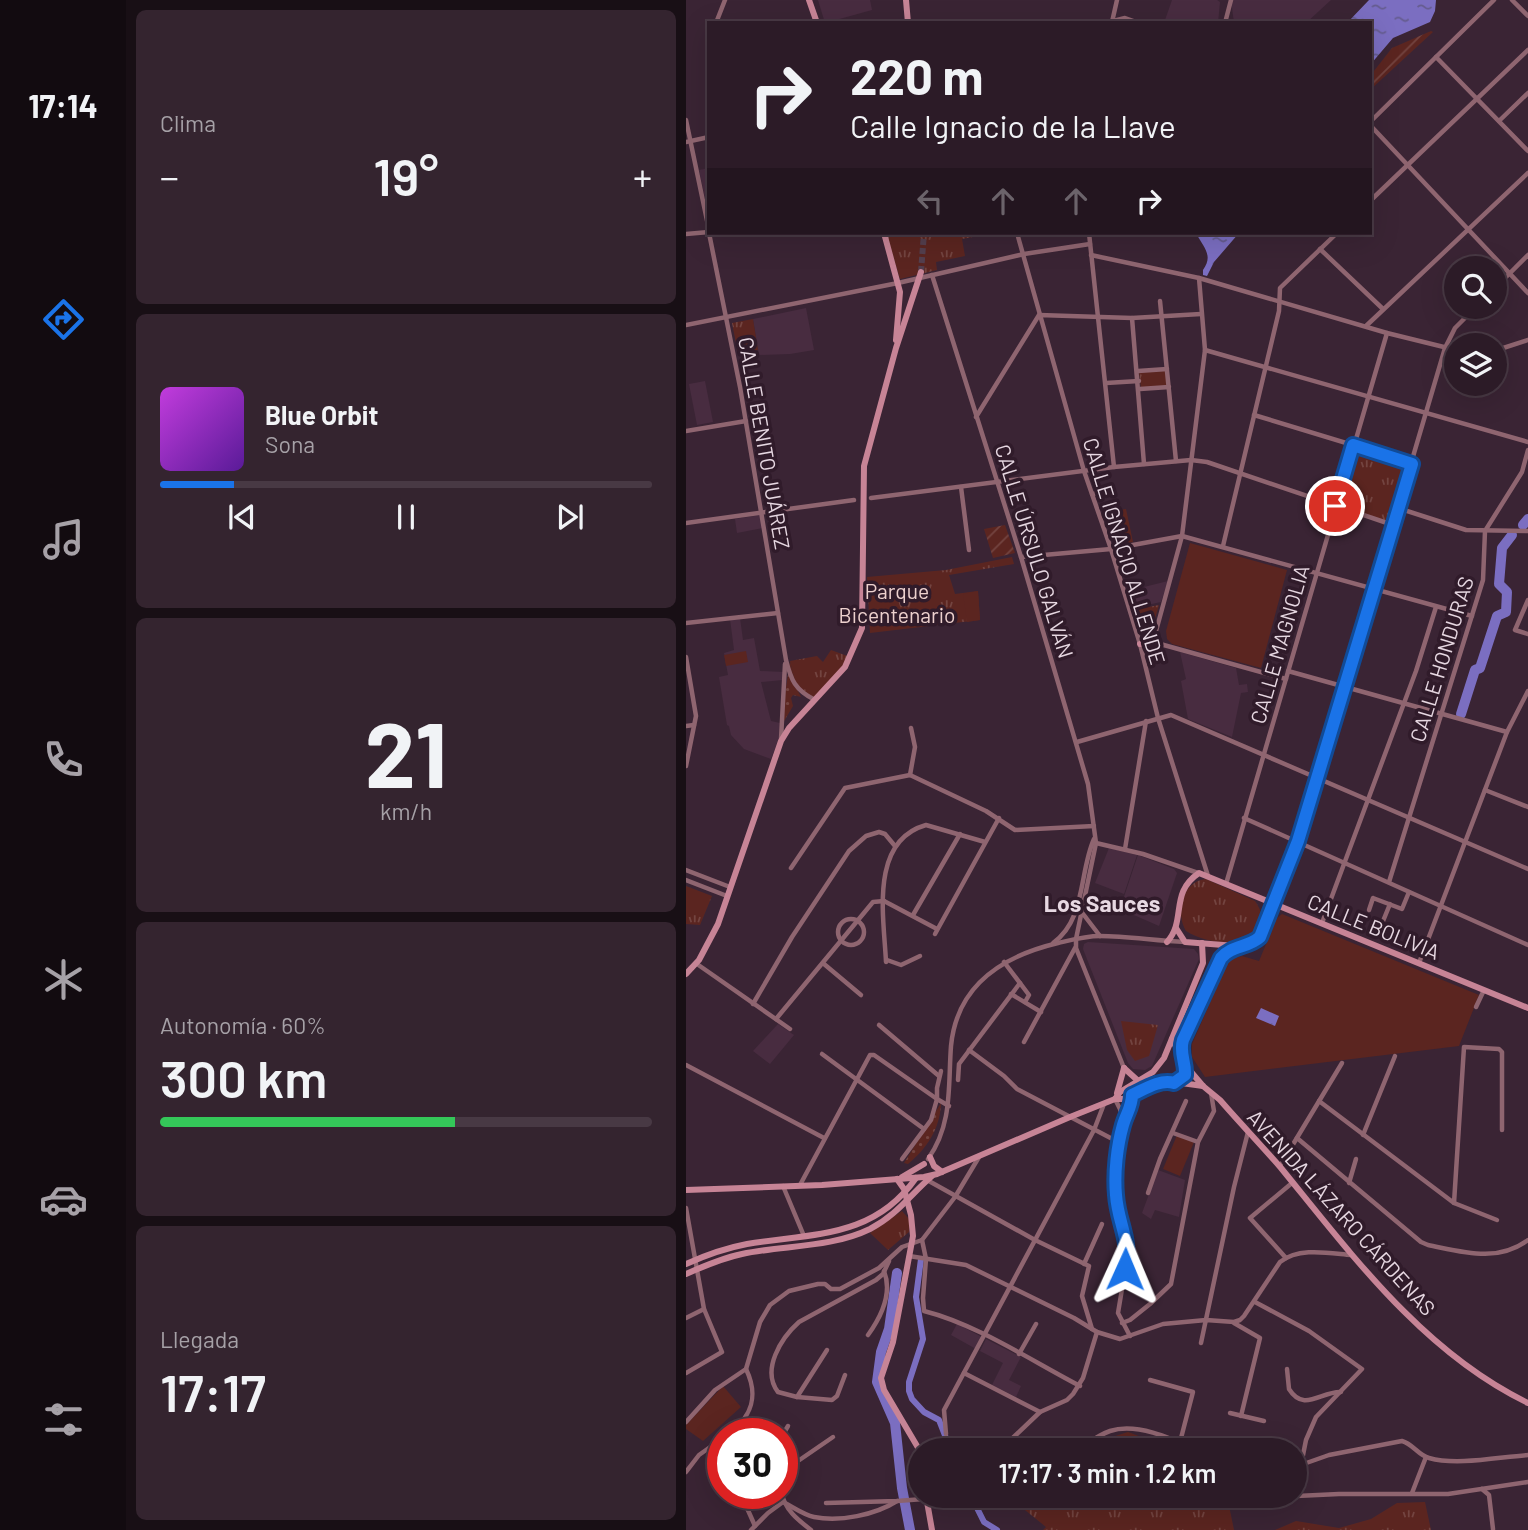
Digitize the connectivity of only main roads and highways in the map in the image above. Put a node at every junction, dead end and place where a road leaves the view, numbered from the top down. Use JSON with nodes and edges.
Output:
{"nodes":[{"id":1,"x":809,"y":0,"type":"edge"},
{"id":2,"x":906,"y":0,"type":"edge"},
{"id":3,"x":816,"y":21,"type":"edge"},
{"id":4,"x":908,"y":21,"type":"edge"},
{"id":5,"x":885,"y":235,"type":"edge"},
{"id":6,"x":920,"y":275,"type":"tunnel mouth"},
{"id":7,"x":896,"y":348,"type":"junction"},
{"id":8,"x":1153,"y":642,"type":"road end"},
{"id":9,"x":1140,"y":644,"type":"road end"},
{"id":10,"x":1262,"y":900,"type":"junction"},
{"id":11,"x":1272,"y":904,"type":"junction"},
{"id":12,"x":1284,"y":909,"type":"junction"},
{"id":13,"x":1267,"y":918,"type":"junction"},
{"id":14,"x":1176,"y":928,"type":"junction"},
{"id":15,"x":1167,"y":942,"type":"road end"},
{"id":16,"x":1202,"y":943,"type":"junction"},
{"id":17,"x":1238,"y":946,"type":"junction"},
{"id":18,"x":686,"y":974,"type":"edge"},
{"id":19,"x":1528,"y":1009,"type":"edge"},
{"id":20,"x":1172,"y":1039,"type":"junction"},
{"id":21,"x":1181,"y":1053,"type":"junction"},
{"id":22,"x":1185,"y":1066,"type":"junction"},
{"id":23,"x":1138,"y":1081,"type":"junction"},
{"id":24,"x":1174,"y":1083,"type":"junction"},
{"id":25,"x":1203,"y":1086,"type":"junction"},
{"id":26,"x":1146,"y":1088,"type":"junction"},
{"id":27,"x":1115,"y":1100,"type":"junction"},
{"id":28,"x":930,"y":1157,"type":"road end"},
{"id":29,"x":924,"y":1164,"type":"road end"},
{"id":30,"x":942,"y":1172,"type":"junction"},
{"id":31,"x":897,"y":1179,"type":"junction"},
{"id":32,"x":922,"y":1179,"type":"junction"},
{"id":33,"x":686,"y":1190,"type":"edge"},
{"id":34,"x":905,"y":1193,"type":"junction"},
{"id":35,"x":907,"y":1203,"type":"junction"},
{"id":36,"x":832,"y":1232,"type":"junction"},
{"id":37,"x":833,"y":1241,"type":"junction"},
{"id":38,"x":686,"y":1264,"type":"edge"},
{"id":39,"x":686,"y":1274,"type":"edge"},
{"id":40,"x":1528,"y":1403,"type":"edge"},
{"id":41,"x":912,"y":1438,"type":"edge"},
{"id":42,"x":928,"y":1508,"type":"edge"},
{"id":43,"x":932,"y":1530,"type":"edge"}],
"edges":[{"from":1,"to":3,"type":"main road"},
{"from":2,"to":4,"type":"main road"},
{"from":5,"to":7,"type":"main road"},
{"from":6,"to":7,"type":"main road"},
{"from":7,"to":18,"type":"main road"},
{"from":8,"to":9,"type":"main road"},
{"from":10,"to":11,"type":"main road","name":"CALLE BOLIVIA"},
{"from":10,"to":13,"type":"main road"},
{"from":10,"to":14,"type":"main road","name":"CALLE BOLIVIA"},
{"from":11,"to":12,"type":"main road","name":"CALLE BOLIVIA"},
{"from":11,"to":13,"type":"main road"},
{"from":12,"to":13,"type":"main road"},
{"from":12,"to":19,"type":"main road","name":"CALLE BOLIVIA"},
{"from":13,"to":17,"type":"main road"},
{"from":14,"to":15,"type":"main road"},
{"from":14,"to":16,"type":"main road"},
{"from":16,"to":17,"type":"main road"},
{"from":16,"to":20,"type":"main road"},
{"from":17,"to":21,"type":"main road"},
{"from":20,"to":21,"type":"main road"},
{"from":20,"to":23,"type":"main road"},
{"from":21,"to":22,"type":"main road"},
{"from":22,"to":24,"type":"main road"},
{"from":22,"to":25,"type":"main road","name":"AVENIDA LÁZARO CÁRDENAS"},
{"from":23,"to":26,"type":"main road"},
{"from":23,"to":27,"type":"main road"},
{"from":23,"to":27,"type":"main road"},
{"from":24,"to":25,"type":"main road"},
{"from":24,"to":26,"type":"main road"},
{"from":25,"to":40,"type":"main road","name":"AVENIDA LÁZARO CÁRDENAS"},
{"from":26,"to":27,"type":"main road"},
{"from":27,"to":30,"type":"main road"},
{"from":28,"to":30,"type":"main road"},
{"from":29,"to":31,"type":"main road"},
{"from":30,"to":32,"type":"main road"},
{"from":31,"to":32,"type":"main road"},
{"from":31,"to":33,"type":"main road"},
{"from":31,"to":34,"type":"main road"},
{"from":32,"to":34,"type":"main road"},
{"from":32,"to":35,"type":"main road"},
{"from":34,"to":35,"type":"main road"},
{"from":34,"to":36,"type":"main road"},
{"from":35,"to":37,"type":"main road"},
{"from":35,"to":41,"type":"main road"},
{"from":36,"to":37,"type":"main road"},
{"from":36,"to":38,"type":"main road"},
{"from":37,"to":39,"type":"main road"},
{"from":42,"to":43,"type":"main road"}]}
